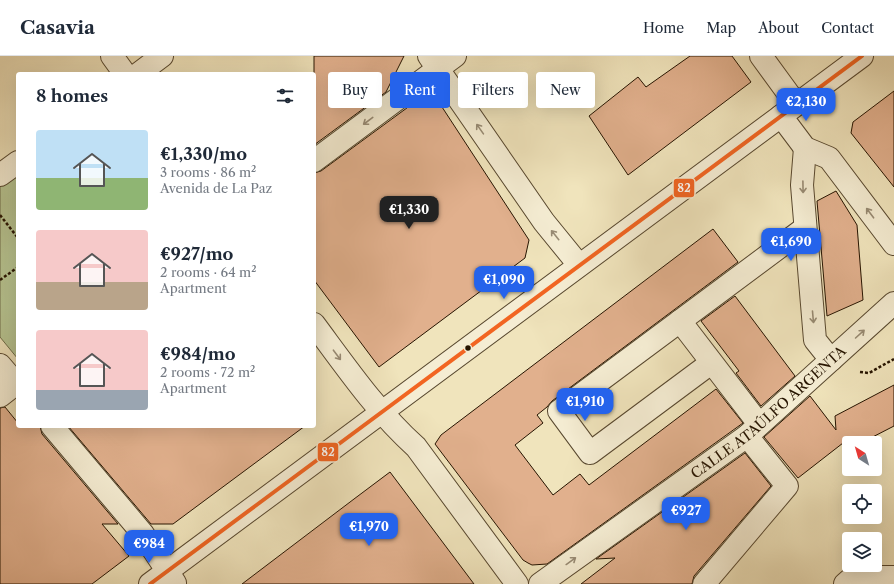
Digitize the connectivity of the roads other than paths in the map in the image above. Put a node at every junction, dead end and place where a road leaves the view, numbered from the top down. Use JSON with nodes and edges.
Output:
{"nodes":[{"id":1,"x":112,"y":56,"type":"edge"},
{"id":2,"x":162,"y":56,"type":"edge"},
{"id":3,"x":456,"y":56,"type":"edge"},
{"id":4,"x":761,"y":56,"type":"edge"},
{"id":5,"x":862,"y":56,"type":"edge"},
{"id":6,"x":434,"y":62,"type":"edge"},
{"id":7,"x":124,"y":72,"type":"edge"},
{"id":8,"x":141,"y":72,"type":"edge"},
{"id":9,"x":788,"y":110,"type":"junction"},
{"id":10,"x":805,"y":148,"type":"junction"},
{"id":11,"x":316,"y":159,"type":"edge"},
{"id":12,"x":16,"y":163,"type":"edge"},
{"id":13,"x":0,"y":175,"type":"edge"},
{"id":14,"x":806,"y":228,"type":"junction"},
{"id":15,"x":894,"y":244,"type":"edge"},
{"id":16,"x":579,"y":265,"type":"junction"},
{"id":17,"x":894,"y":303,"type":"edge"},
{"id":18,"x":680,"y":321,"type":"junction"},
{"id":19,"x":316,"y":327,"type":"edge"},
{"id":20,"x":831,"y":360,"type":"junction"},
{"id":21,"x":711,"y":363,"type":"junction"},
{"id":22,"x":0,"y":365,"type":"edge"},
{"id":23,"x":13,"y":387,"type":"edge"},
{"id":24,"x":382,"y":413,"type":"junction"},
{"id":25,"x":54,"y":428,"type":"edge"},
{"id":26,"x":753,"y":430,"type":"junction"},
{"id":27,"x":894,"y":577,"type":"edge"},
{"id":28,"x":172,"y":578,"type":"edge"},
{"id":29,"x":150,"y":584,"type":"edge"},
{"id":30,"x":517,"y":584,"type":"edge"},
{"id":31,"x":540,"y":584,"type":"edge"},
{"id":32,"x":704,"y":584,"type":"edge"},
{"id":33,"x":845,"y":584,"type":"edge"}],
"edges":[{"from":1,"to":7,"type":"street"},
{"from":2,"to":8,"type":"street"},
{"from":3,"to":6,"type":"street"},
{"from":4,"to":9,"type":"street"},
{"from":5,"to":9,"type":"street"},
{"from":6,"to":11,"type":"street","one_way":true},
{"from":16,"to":6,"type":"street","one_way":true},
{"from":9,"to":10,"type":"street"},
{"from":9,"to":16,"type":"street"},
{"from":10,"to":14,"type":"street","one_way":true},
{"from":15,"to":10,"type":"street","one_way":true},
{"from":12,"to":13,"type":"street"},
{"from":14,"to":18,"type":"street"},
{"from":14,"to":20,"type":"street","one_way":true},
{"from":16,"to":24,"type":"street"},
{"from":20,"to":17,"type":"street","name":"CALLE ATAÚLFO ARGENTA","one_way":true},
{"from":18,"to":21,"type":"street"},
{"from":18,"to":21,"type":"street"},
{"from":19,"to":24,"type":"street","one_way":true},
{"from":20,"to":26,"type":"street","name":"CALLE ATAÚLFO ARGENTA"},
{"from":21,"to":26,"type":"street"},
{"from":22,"to":23,"type":"street"},
{"from":24,"to":28,"type":"street"},
{"from":24,"to":30,"type":"street"},
{"from":25,"to":28,"type":"street"},
{"from":31,"to":26,"type":"street","name":"CALLE ATAÚLFO ARGENTA","one_way":true},
{"from":26,"to":32,"type":"street"},
{"from":27,"to":33,"type":"street"},
{"from":28,"to":29,"type":"street"}]}
